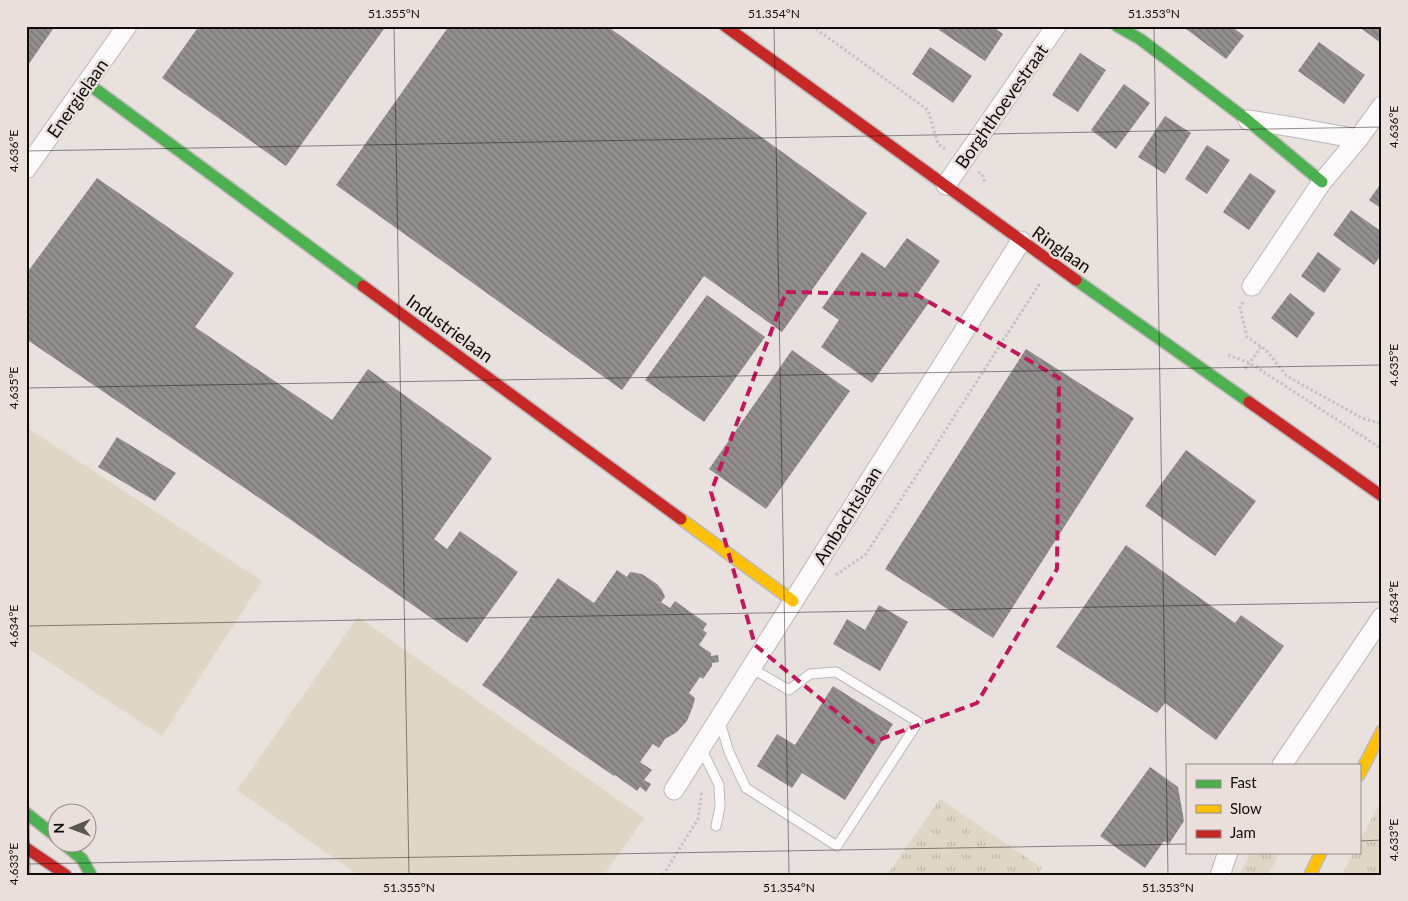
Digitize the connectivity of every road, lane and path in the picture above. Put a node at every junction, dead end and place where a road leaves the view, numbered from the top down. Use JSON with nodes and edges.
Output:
{"nodes":[{"id":1,"x":127,"y":26,"type":"edge"},
{"id":2,"x":725,"y":26,"type":"edge"},
{"id":3,"x":812,"y":26,"type":"edge"},
{"id":4,"x":1056,"y":26,"type":"edge"},
{"id":5,"x":1117,"y":26,"type":"edge"},
{"id":6,"x":1142,"y":32,"type":"edge"},
{"id":7,"x":87,"y":83,"type":"junction"},
{"id":8,"x":1382,"y":106,"type":"edge"},
{"id":9,"x":1246,"y":120,"type":"junction"},
{"id":10,"x":1358,"y":139,"type":"junction"},
{"id":11,"x":962,"y":162,"type":"junction"},
{"id":12,"x":26,"y":169,"type":"edge"},
{"id":13,"x":1322,"y":182,"type":"junction"},
{"id":14,"x":946,"y":185,"type":"junction"},
{"id":15,"x":987,"y":189,"type":"dead end"},
{"id":16,"x":1021,"y":241,"type":"junction"},
{"id":17,"x":1052,"y":263,"type":"junction"},
{"id":18,"x":1252,"y":286,"type":"joint"},
{"id":19,"x":1382,"y":424,"type":"edge"},
{"id":20,"x":1382,"y":496,"type":"edge"},
{"id":21,"x":831,"y":582,"type":"dead end"},
{"id":22,"x":793,"y":601,"type":"junction"},
{"id":23,"x":1382,"y":617,"type":"edge"},
{"id":24,"x":751,"y":668,"type":"junction"},
{"id":25,"x":719,"y":719,"type":"junction"},
{"id":26,"x":1382,"y":731,"type":"edge"},
{"id":27,"x":701,"y":747,"type":"junction"},
{"id":28,"x":1283,"y":764,"type":"edge"},
{"id":29,"x":710,"y":765,"type":"junction"},
{"id":30,"x":1360,"y":773,"type":"edge"},
{"id":31,"x":674,"y":790,"type":"dead end"},
{"id":32,"x":26,"y":813,"type":"edge"},
{"id":33,"x":716,"y":826,"type":"dead end"},
{"id":34,"x":48,"y":830,"type":"edge"},
{"id":35,"x":26,"y":848,"type":"edge"},
{"id":36,"x":77,"y":854,"type":"edge"},
{"id":37,"x":1227,"y":854,"type":"edge"},
{"id":38,"x":1320,"y":854,"type":"edge"},
{"id":39,"x":66,"y":875,"type":"edge"},
{"id":40,"x":91,"y":875,"type":"edge"},
{"id":41,"x":663,"y":875,"type":"edge"},
{"id":42,"x":1220,"y":875,"type":"edge"},
{"id":43,"x":1310,"y":875,"type":"edge"}],
"edges":[{"from":1,"to":7,"type":"street","name":"Energielaan"},
{"from":2,"to":14,"type":"main road","name":"Ringlaan"},
{"from":3,"to":11,"type":"path"},
{"from":4,"to":11,"type":"street","name":"Borghthoevestraat"},
{"from":5,"to":6,"type":"main road"},
{"from":6,"to":9,"type":"main road"},
{"from":7,"to":12,"type":"street","name":"Energielaan"},
{"from":7,"to":22,"type":"main road","name":"Industrielaan"},
{"from":8,"to":10,"type":"street"},
{"from":9,"to":10,"type":"street"},
{"from":9,"to":13,"type":"main road"},
{"from":10,"to":13,"type":"street"},
{"from":11,"to":14,"type":"street","name":"Borghthoevestraat"},
{"from":11,"to":15,"type":"path"},
{"from":13,"to":18,"type":"street"},
{"from":14,"to":16,"type":"main road","name":"Ringlaan"},
{"from":16,"to":17,"type":"main road","name":"Ringlaan"},
{"from":16,"to":22,"type":"street","name":"Ambachtslaan"},
{"from":17,"to":20,"type":"main road","name":"Ringlaan"},
{"from":17,"to":21,"type":"path"},
{"from":18,"to":19,"type":"path"},
{"from":22,"to":24,"type":"street","name":"Ambachtslaan"},
{"from":23,"to":28,"type":"street"},
{"from":24,"to":25,"type":"street","name":"Ambachtslaan"},
{"from":24,"to":25,"type":"lane"},
{"from":25,"to":27,"type":"street","name":"Ambachtslaan"},
{"from":26,"to":30,"type":"main road"},
{"from":27,"to":29,"type":"lane"},
{"from":27,"to":31,"type":"street","name":"Ambachtslaan"},
{"from":29,"to":33,"type":"lane"},
{"from":29,"to":41,"type":"path"},
{"from":32,"to":34,"type":"main road"},
{"from":35,"to":39,"type":"main road"},
{"from":36,"to":40,"type":"main road"},
{"from":37,"to":42,"type":"street"},
{"from":38,"to":43,"type":"main road"}]}
